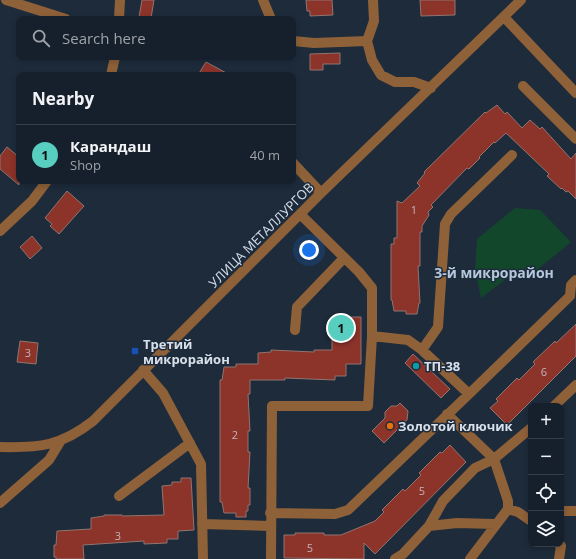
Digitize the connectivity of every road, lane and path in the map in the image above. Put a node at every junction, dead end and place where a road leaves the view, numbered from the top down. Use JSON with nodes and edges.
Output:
{"nodes":[{"id":1,"x":6,"y":0,"type":"edge"},
{"id":2,"x":120,"y":0,"type":"edge"},
{"id":3,"x":263,"y":0,"type":"edge"},
{"id":4,"x":373,"y":0,"type":"edge"},
{"id":5,"x":521,"y":0,"type":"edge"},
{"id":6,"x":57,"y":16,"type":"edge"},
{"id":7,"x":119,"y":16,"type":"edge"},
{"id":8,"x":269,"y":16,"type":"edge"},
{"id":9,"x":504,"y":17,"type":"junction"},
{"id":10,"x":296,"y":41,"type":"edge"},
{"id":11,"x":367,"y":42,"type":"junction"},
{"id":12,"x":114,"y":60,"type":"edge"},
{"id":13,"x":112,"y":72,"type":"edge"},
{"id":14,"x":523,"y":86,"type":"dead end"},
{"id":15,"x":431,"y":88,"type":"junction"},
{"id":16,"x":576,"y":93,"type":"edge"},
{"id":17,"x":576,"y":139,"type":"edge"},
{"id":18,"x":512,"y":155,"type":"dead end"},
{"id":19,"x":296,"y":166,"type":"edge"},
{"id":20,"x":45,"y":184,"type":"edge"},
{"id":21,"x":321,"y":193,"type":"junction"},
{"id":22,"x":300,"y":214,"type":"junction"},
{"id":23,"x":0,"y":231,"type":"edge"},
{"id":24,"x":344,"y":258,"type":"junction"},
{"id":25,"x":576,"y":280,"type":"edge"},
{"id":26,"x":295,"y":330,"type":"dead end"},
{"id":27,"x":372,"y":336,"type":"junction"},
{"id":28,"x":422,"y":350,"type":"junction"},
{"id":29,"x":143,"y":370,"type":"junction"},
{"id":30,"x":576,"y":385,"type":"edge"},
{"id":31,"x":469,"y":394,"type":"junction"},
{"id":32,"x":557,"y":403,"type":"edge"},
{"id":33,"x":447,"y":414,"type":"junction"},
{"id":34,"x":528,"y":431,"type":"edge"},
{"id":35,"x":60,"y":442,"type":"junction"},
{"id":36,"x":190,"y":443,"type":"junction"},
{"id":37,"x":0,"y":447,"type":"edge"},
{"id":38,"x":494,"y":459,"type":"junction"},
{"id":39,"x":119,"y":496,"type":"dead end"},
{"id":40,"x":0,"y":502,"type":"edge"},
{"id":41,"x":513,"y":510,"type":"junction"},
{"id":42,"x":564,"y":511,"type":"edge"},
{"id":43,"x":576,"y":511,"type":"edge"},
{"id":44,"x":270,"y":512,"type":"junction"},
{"id":45,"x":528,"y":512,"type":"edge"},
{"id":46,"x":528,"y":519,"type":"edge"},
{"id":47,"x":202,"y":524,"type":"junction"},
{"id":48,"x":495,"y":524,"type":"junction"},
{"id":49,"x":270,"y":526,"type":"junction"},
{"id":50,"x":429,"y":526,"type":"junction"},
{"id":51,"x":561,"y":547,"type":"edge"},
{"id":52,"x":203,"y":559,"type":"edge"},
{"id":53,"x":271,"y":559,"type":"edge"},
{"id":54,"x":395,"y":559,"type":"edge"},
{"id":55,"x":470,"y":559,"type":"edge"},
{"id":56,"x":559,"y":559,"type":"edge"}],
"edges":[{"from":1,"to":6,"type":"street"},
{"from":2,"to":7,"type":"street"},
{"from":3,"to":8,"type":"street"},
{"from":4,"to":11,"type":"street"},
{"from":5,"to":9,"type":"street","name":"УЛИЦА МЕТАЛЛУРГОВ"},
{"from":9,"to":15,"type":"street","name":"УЛИЦА МЕТАЛЛУРГОВ"},
{"from":9,"to":16,"type":"street"},
{"from":10,"to":11,"type":"street"},
{"from":11,"to":15,"type":"street"},
{"from":12,"to":13,"type":"street"},
{"from":14,"to":17,"type":"street"},
{"from":15,"to":21,"type":"street","name":"УЛИЦА МЕТАЛЛУРГОВ"},
{"from":18,"to":28,"type":"street"},
{"from":19,"to":21,"type":"street"},
{"from":20,"to":23,"type":"street"},
{"from":21,"to":22,"type":"street","name":"УЛИЦА МЕТАЛЛУРГОВ"},
{"from":22,"to":24,"type":"street"},
{"from":22,"to":29,"type":"street","name":"УЛИЦА МЕТАЛЛУРГОВ"},
{"from":24,"to":26,"type":"street"},
{"from":24,"to":27,"type":"street"},
{"from":25,"to":31,"type":"street"},
{"from":27,"to":28,"type":"street"},
{"from":27,"to":44,"type":"street"},
{"from":28,"to":31,"type":"street"},
{"from":29,"to":35,"type":"street","name":"УЛИЦА МЕТАЛЛУРГОВ"},
{"from":29,"to":36,"type":"street"},
{"from":30,"to":32,"type":"street"},
{"from":31,"to":33,"type":"street"},
{"from":33,"to":38,"type":"street"},
{"from":33,"to":44,"type":"street"},
{"from":34,"to":38,"type":"street"},
{"from":35,"to":37,"type":"street","name":"УЛИЦА МЕТАЛЛУРГОВ"},
{"from":35,"to":40,"type":"street"},
{"from":36,"to":39,"type":"street"},
{"from":36,"to":47,"type":"street"},
{"from":38,"to":41,"type":"street"},
{"from":38,"to":50,"type":"street"},
{"from":41,"to":45,"type":"street"},
{"from":41,"to":46,"type":"street"},
{"from":41,"to":48,"type":"street"},
{"from":42,"to":43,"type":"street"},
{"from":44,"to":49,"type":"street"},
{"from":47,"to":49,"type":"street"},
{"from":47,"to":52,"type":"street"},
{"from":48,"to":50,"type":"street"},
{"from":48,"to":55,"type":"street"},
{"from":49,"to":53,"type":"street"},
{"from":50,"to":54,"type":"street"},
{"from":51,"to":56,"type":"street"}]}
